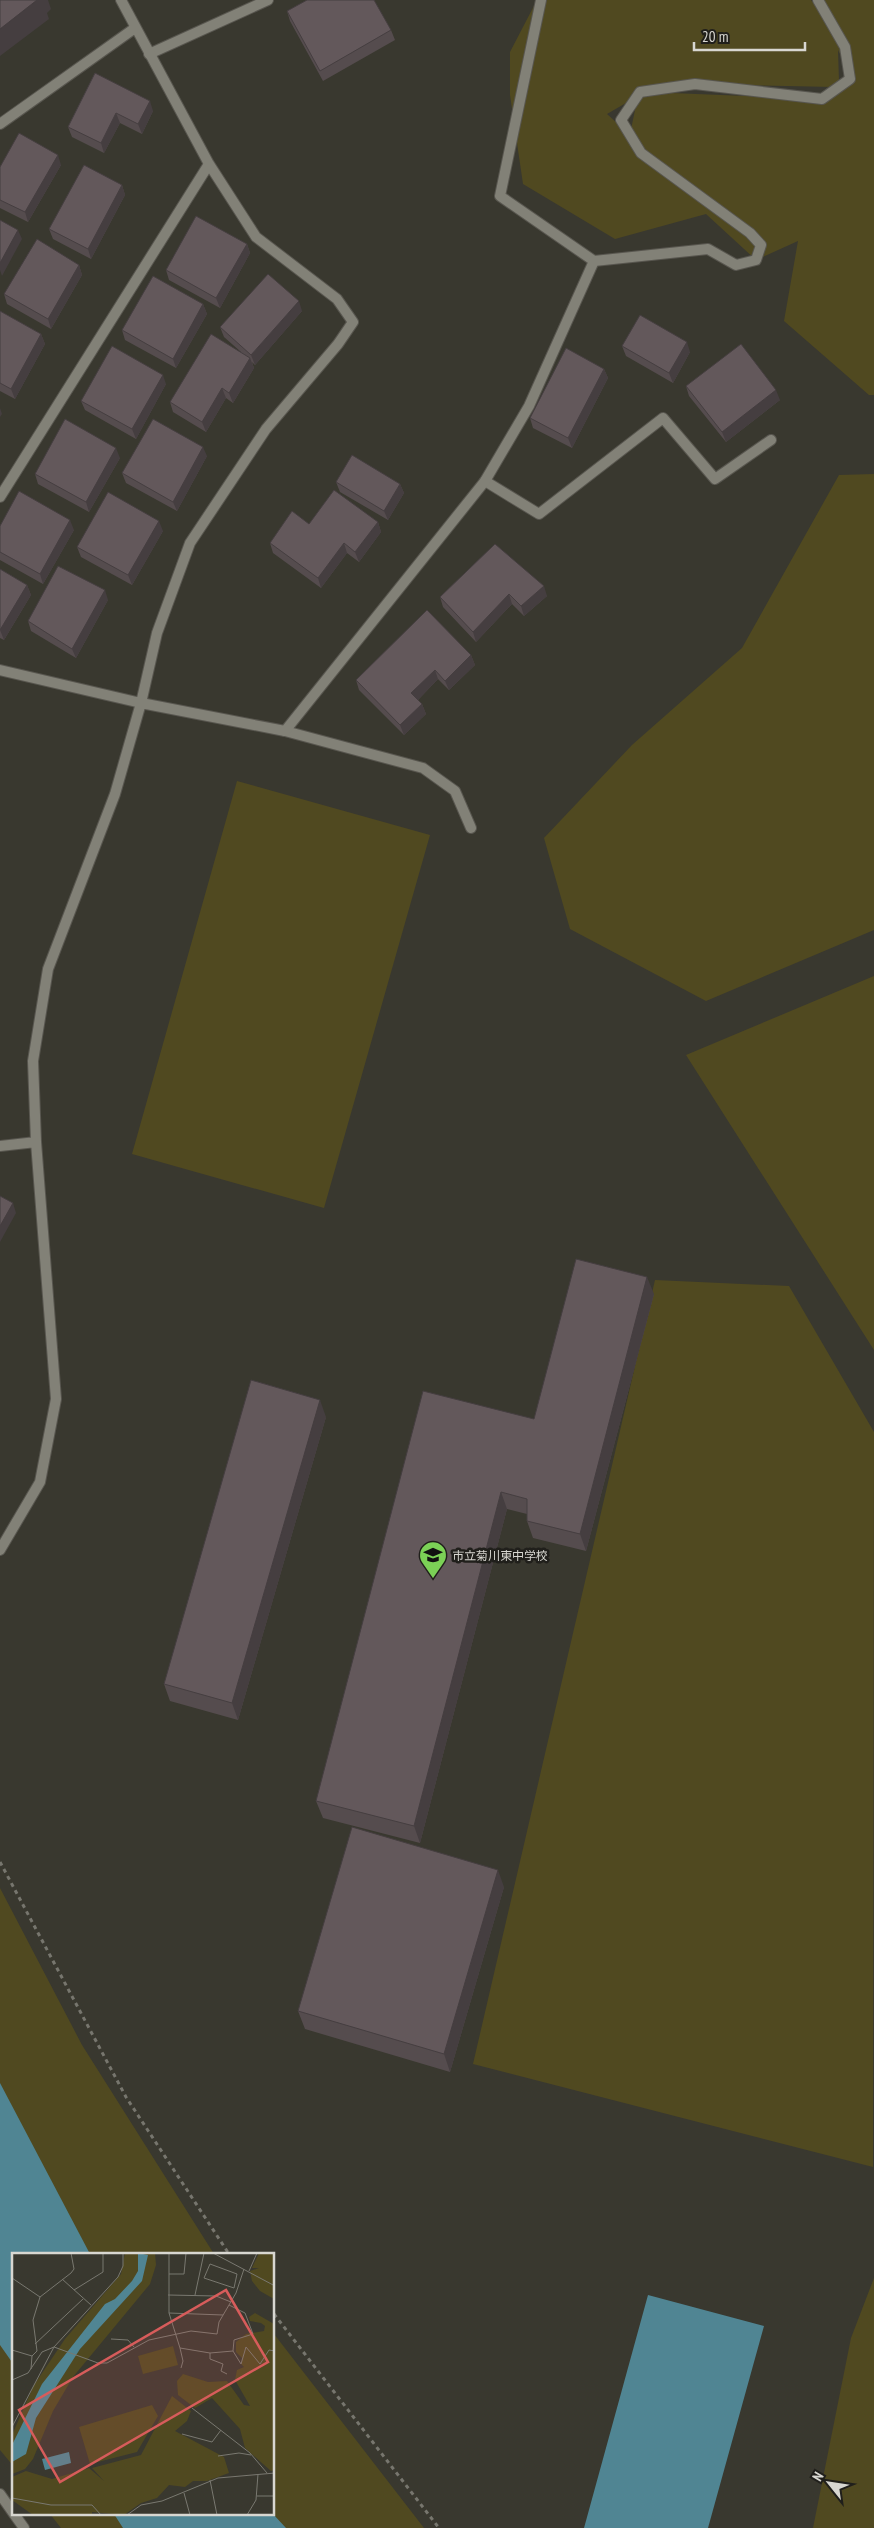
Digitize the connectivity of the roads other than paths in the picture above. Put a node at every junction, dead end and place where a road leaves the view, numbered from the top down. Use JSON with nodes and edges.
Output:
{"nodes":[{"id":1,"x":121,"y":0,"type":"edge"},
{"id":2,"x":268,"y":0,"type":"edge"},
{"id":3,"x":541,"y":0,"type":"edge"},
{"id":4,"x":818,"y":0,"type":"edge"},
{"id":5,"x":135,"y":28,"type":"junction"},
{"id":6,"x":149,"y":54,"type":"junction"},
{"id":7,"x":0,"y":124,"type":"edge"},
{"id":8,"x":210,"y":164,"type":"junction"},
{"id":9,"x":594,"y":261,"type":"junction"},
{"id":10,"x":771,"y":440,"type":"dead end"},
{"id":11,"x":485,"y":481,"type":"junction"},
{"id":12,"x":0,"y":497,"type":"edge"},
{"id":13,"x":0,"y":670,"type":"edge"},
{"id":14,"x":141,"y":702,"type":"junction"},
{"id":15,"x":285,"y":731,"type":"junction"},
{"id":16,"x":471,"y":828,"type":"dead end"},
{"id":17,"x":36,"y":1142,"type":"junction"},
{"id":18,"x":0,"y":1146,"type":"edge"},
{"id":19,"x":0,"y":1550,"type":"edge"},
{"id":20,"x":0,"y":2494,"type":"edge"},
{"id":21,"x":12,"y":2511,"type":"edge"},
{"id":22,"x":15,"y":2516,"type":"edge"},
{"id":23,"x":24,"y":2528,"type":"edge"}],
"edges":[{"from":1,"to":5,"type":"street"},
{"from":2,"to":6,"type":"street"},
{"from":3,"to":9,"type":"street"},
{"from":4,"to":9,"type":"street"},
{"from":5,"to":6,"type":"street"},
{"from":5,"to":7,"type":"street"},
{"from":6,"to":8,"type":"street"},
{"from":8,"to":12,"type":"street"},
{"from":8,"to":14,"type":"street"},
{"from":9,"to":11,"type":"street"},
{"from":10,"to":11,"type":"street"},
{"from":11,"to":15,"type":"street"},
{"from":13,"to":14,"type":"street"},
{"from":14,"to":15,"type":"street"},
{"from":14,"to":17,"type":"street"},
{"from":15,"to":16,"type":"street"},
{"from":17,"to":18,"type":"street"},
{"from":17,"to":19,"type":"street"},
{"from":20,"to":21,"type":"street"},
{"from":22,"to":23,"type":"street"}]}
